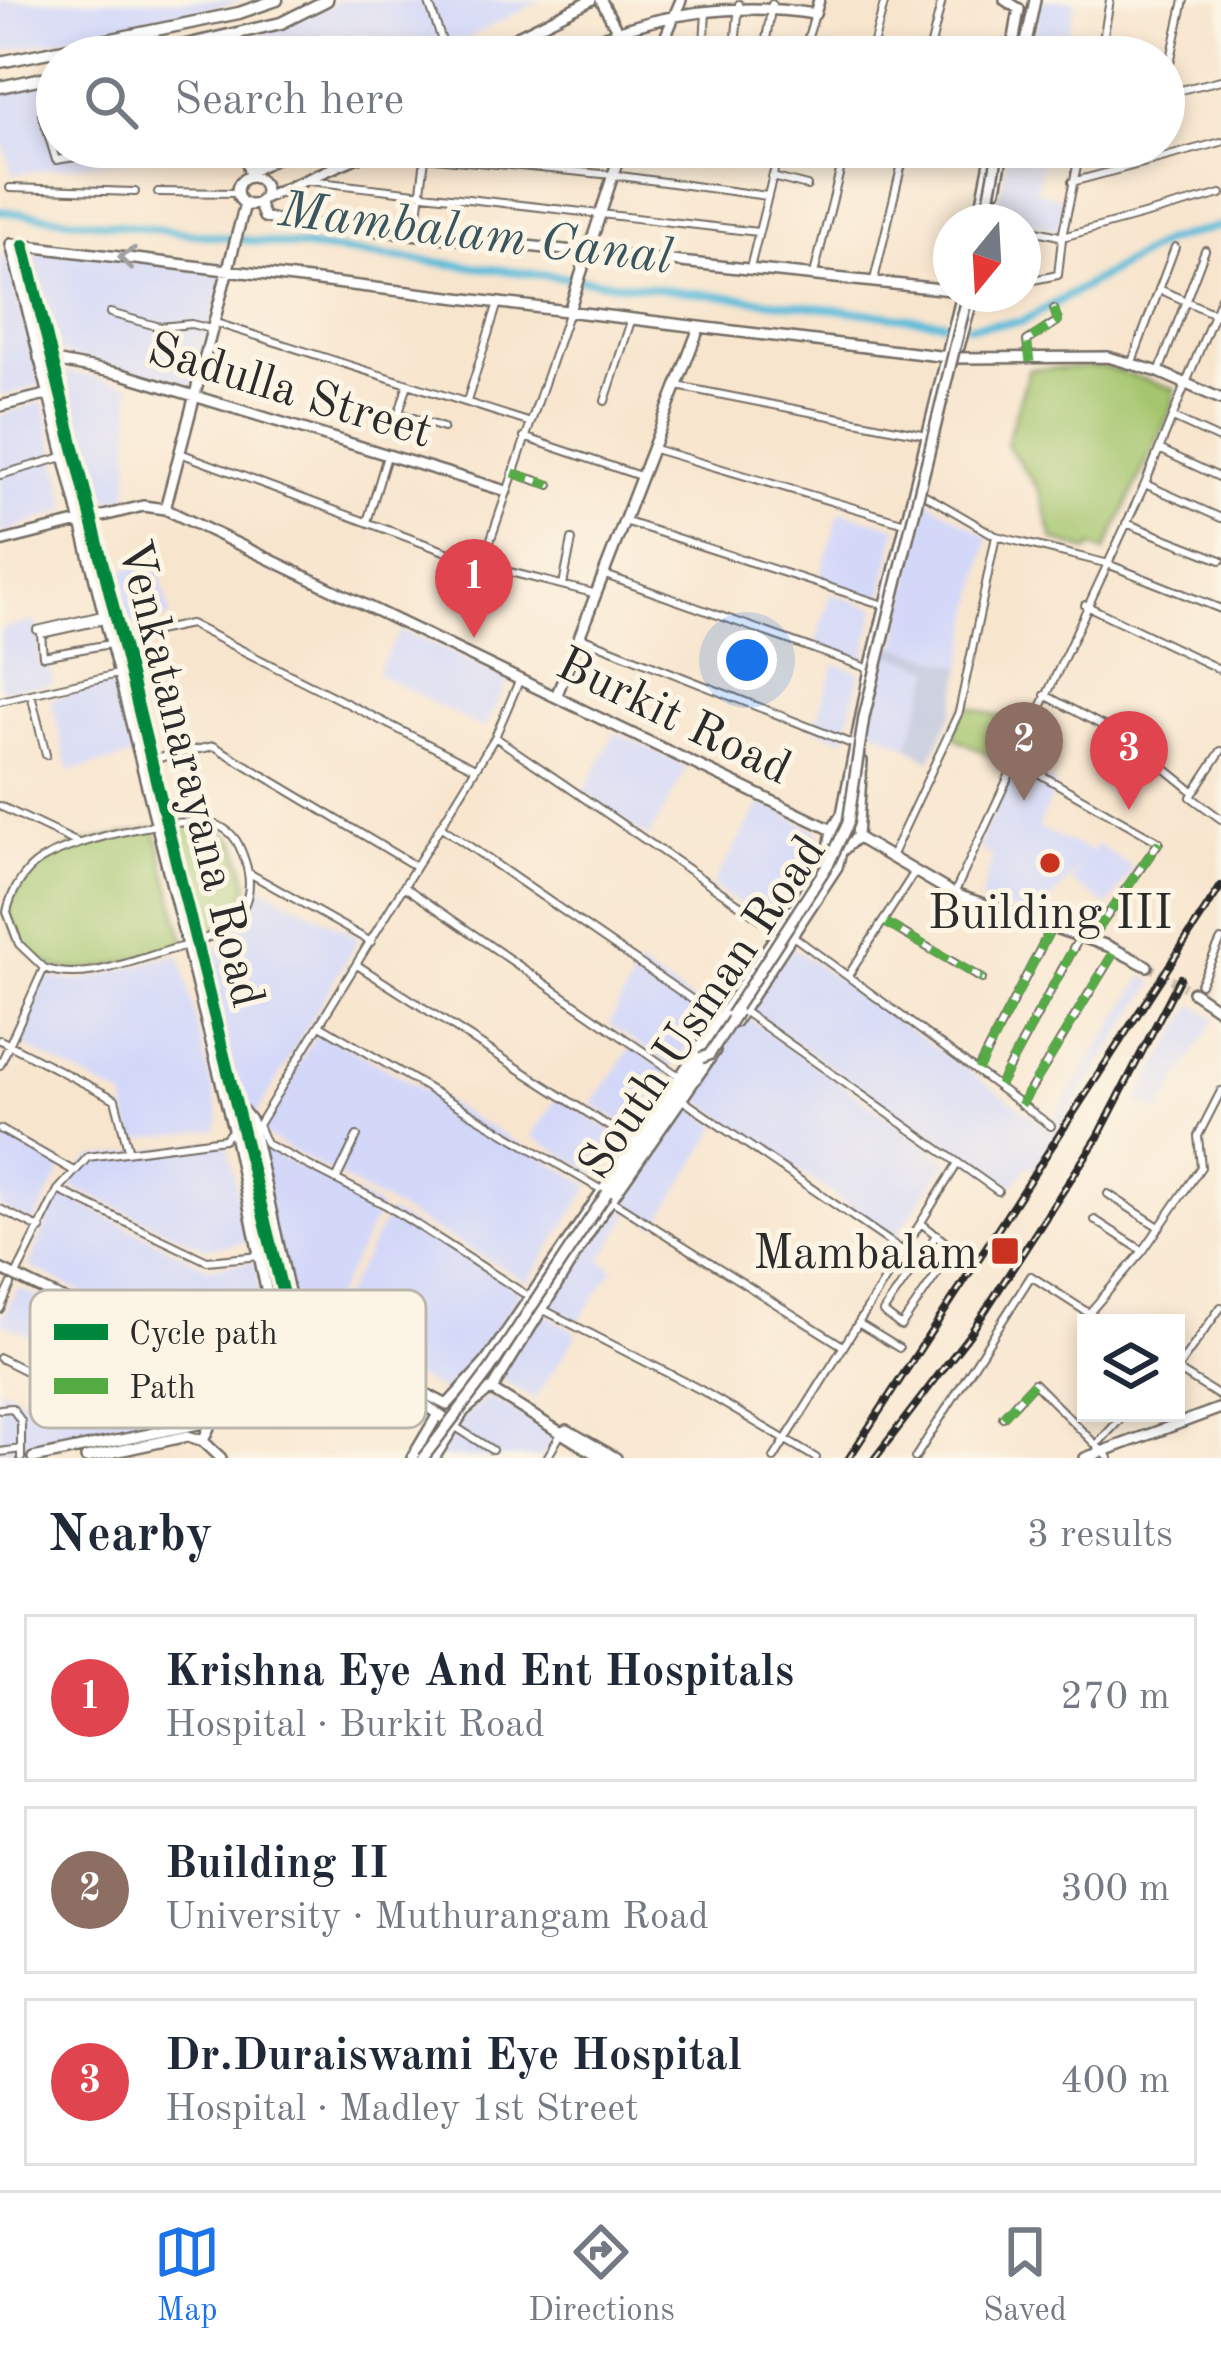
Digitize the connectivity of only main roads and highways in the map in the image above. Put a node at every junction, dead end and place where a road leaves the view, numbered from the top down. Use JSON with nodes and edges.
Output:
{"nodes":[{"id":1,"x":277,"y":0,"type":"edge"},
{"id":2,"x":327,"y":0,"type":"edge"},
{"id":3,"x":590,"y":0,"type":"edge"},
{"id":4,"x":681,"y":0,"type":"edge"},
{"id":5,"x":819,"y":0,"type":"edge"},
{"id":6,"x":1035,"y":0,"type":"edge"},
{"id":7,"x":1007,"y":1,"type":"edge"},
{"id":8,"x":606,"y":2,"type":"edge"},
{"id":9,"x":674,"y":15,"type":"junction"},
{"id":10,"x":616,"y":27,"type":"junction"},
{"id":11,"x":124,"y":36,"type":"edge"},
{"id":12,"x":233,"y":36,"type":"edge"},
{"id":13,"x":517,"y":36,"type":"edge"},
{"id":14,"x":598,"y":36,"type":"edge"},
{"id":15,"x":620,"y":36,"type":"edge"},
{"id":16,"x":666,"y":36,"type":"edge"},
{"id":17,"x":1019,"y":36,"type":"edge"},
{"id":18,"x":1023,"y":36,"type":"edge"},
{"id":19,"x":36,"y":54,"type":"edge"},
{"id":20,"x":4,"y":60,"type":"edge"},
{"id":21,"x":36,"y":79,"type":"edge"},
{"id":22,"x":0,"y":87,"type":"edge"},
{"id":23,"x":248,"y":168,"type":"edge"},
{"id":24,"x":261,"y":168,"type":"edge"},
{"id":25,"x":339,"y":168,"type":"edge"},
{"id":26,"x":615,"y":168,"type":"edge"},
{"id":27,"x":995,"y":168,"type":"edge"},
{"id":28,"x":249,"y":175,"type":"junction"},
{"id":29,"x":260,"y":201,"type":"junction"},
{"id":30,"x":245,"y":204,"type":"junction"},
{"id":31,"x":989,"y":204,"type":"edge"},
{"id":32,"x":24,"y":245,"type":"junction"},
{"id":33,"x":586,"y":251,"type":"junction"},
{"id":34,"x":231,"y":270,"type":"junction"},
{"id":35,"x":933,"y":288,"type":"edge"},
{"id":36,"x":963,"y":312,"type":"edge"},
{"id":37,"x":964,"y":312,"type":"edge"},
{"id":38,"x":568,"y":314,"type":"junction"},
{"id":39,"x":699,"y":328,"type":"junction"},
{"id":40,"x":950,"y":357,"type":"junction"},
{"id":41,"x":39,"y":358,"type":"junction"},
{"id":42,"x":53,"y":358,"type":"junction"},
{"id":43,"x":61,"y":391,"type":"junction"},
{"id":44,"x":48,"y":394,"type":"junction"},
{"id":45,"x":197,"y":397,"type":"junction"},
{"id":46,"x":1221,"y":399,"type":"edge"},
{"id":47,"x":0,"y":406,"type":"edge"},
{"id":48,"x":506,"y":491,"type":"road end"},
{"id":49,"x":143,"y":506,"type":"junction"},
{"id":50,"x":165,"y":509,"type":"junction"},
{"id":51,"x":91,"y":515,"type":"junction"},
{"id":52,"x":78,"y":518,"type":"junction"},
{"id":53,"x":0,"y":539,"type":"edge"},
{"id":54,"x":556,"y":697,"type":"junction"},
{"id":55,"x":858,"y":747,"type":"junction"},
{"id":56,"x":842,"y":814,"type":"junction"},
{"id":57,"x":858,"y":818,"type":"junction"},
{"id":58,"x":163,"y":824,"type":"junction"},
{"id":59,"x":832,"y":830,"type":"junction"},
{"id":60,"x":857,"y":837,"type":"junction"},
{"id":61,"x":836,"y":850,"type":"junction"},
{"id":62,"x":837,"y":867,"type":"junction"},
{"id":63,"x":193,"y":944,"type":"junction"},
{"id":64,"x":1147,"y":966,"type":"tunnel mouth"},
{"id":65,"x":1192,"y":988,"type":"tunnel mouth"},
{"id":66,"x":738,"y":1004,"type":"junction"},
{"id":67,"x":1221,"y":1011,"type":"edge"},
{"id":68,"x":701,"y":1058,"type":"junction"},
{"id":69,"x":669,"y":1090,"type":"junction"},
{"id":70,"x":250,"y":1124,"type":"junction"},
{"id":71,"x":266,"y":1144,"type":"road end"},
{"id":72,"x":263,"y":1171,"type":"junction"},
{"id":73,"x":606,"y":1194,"type":"junction"},
{"id":74,"x":598,"y":1205,"type":"junction"},
{"id":75,"x":0,"y":1269,"type":"edge"},
{"id":76,"x":33,"y":1290,"type":"edge"},
{"id":77,"x":267,"y":1290,"type":"edge"},
{"id":78,"x":283,"y":1290,"type":"edge"},
{"id":79,"x":290,"y":1290,"type":"edge"},
{"id":80,"x":476,"y":1375,"type":"junction"},
{"id":81,"x":495,"y":1385,"type":"junction"},
{"id":82,"x":426,"y":1396,"type":"edge"},
{"id":83,"x":426,"y":1406,"type":"edge"},
{"id":84,"x":1221,"y":1408,"type":"edge"},
{"id":85,"x":437,"y":1416,"type":"junction"},
{"id":86,"x":454,"y":1426,"type":"junction"},
{"id":87,"x":179,"y":1428,"type":"edge"},
{"id":88,"x":210,"y":1428,"type":"edge"},
{"id":89,"x":562,"y":1431,"type":"junction"},
{"id":90,"x":203,"y":1441,"type":"junction"},
{"id":91,"x":1105,"y":1450,"type":"edge"},
{"id":92,"x":600,"y":1457,"type":"edge"},
{"id":93,"x":33,"y":1458,"type":"edge"},
{"id":94,"x":86,"y":1458,"type":"edge"},
{"id":95,"x":221,"y":1458,"type":"edge"},
{"id":96,"x":412,"y":1458,"type":"edge"},
{"id":97,"x":423,"y":1458,"type":"edge"},
{"id":98,"x":434,"y":1458,"type":"edge"},
{"id":99,"x":616,"y":1458,"type":"edge"},
{"id":100,"x":1085,"y":1458,"type":"edge"}],
"edges":[{"from":1,"to":11,"type":"main road"},
{"from":2,"to":12,"type":"main road"},
{"from":3,"to":13,"type":"main road"},
{"from":4,"to":9,"type":"main road"},
{"from":5,"to":9,"type":"main road"},
{"from":6,"to":18,"type":"main road"},
{"from":7,"to":17,"type":"main road"},
{"from":8,"to":10,"type":"main road"},
{"from":9,"to":10,"type":"main road"},
{"from":9,"to":16,"type":"main road"},
{"from":10,"to":14,"type":"main road"},
{"from":10,"to":15,"type":"main road"},
{"from":19,"to":20,"type":"main road"},
{"from":21,"to":22,"type":"main road"},
{"from":23,"to":28,"type":"main road"},
{"from":24,"to":28,"type":"main road"},
{"from":25,"to":29,"type":"main road"},
{"from":26,"to":33,"type":"main road"},
{"from":27,"to":31,"type":"main road","bridge":true},
{"from":28,"to":29,"type":"main road"},
{"from":28,"to":30,"type":"main road"},
{"from":29,"to":30,"type":"main road"},
{"from":29,"to":33,"type":"main road"},
{"from":30,"to":34,"type":"main road"},
{"from":34,"to":32,"type":"main road","one_way":true},
{"from":32,"to":41,"type":"main road","name":"Venkatanarayana Road"},
{"from":32,"to":42,"type":"main road","name":"Venkatanarayana Road"},
{"from":33,"to":35,"type":"main road"},
{"from":33,"to":38,"type":"main road"},
{"from":34,"to":38,"type":"main road"},
{"from":34,"to":45,"type":"main road"},
{"from":36,"to":40,"type":"main road"},
{"from":37,"to":61,"type":"main road","name":"South Usman Road","bridge":true},
{"from":38,"to":39,"type":"main road"},
{"from":39,"to":40,"type":"main road"},
{"from":39,"to":54,"type":"main road"},
{"from":40,"to":46,"type":"main road"},
{"from":40,"to":55,"type":"main road","name":"South Usman Road"},
{"from":40,"to":55,"type":"main road","name":"South Usman Road"},
{"from":41,"to":42,"type":"main road","name":"Sadulla Street"},
{"from":41,"to":44,"type":"main road","name":"Venkatanarayana Road"},
{"from":42,"to":43,"type":"main road","name":"Venkatanarayana Road"},
{"from":42,"to":45,"type":"main road","name":"Sadulla Street"},
{"from":43,"to":44,"type":"main road"},
{"from":43,"to":51,"type":"main road","name":"Venkatanarayana Road"},
{"from":44,"to":47,"type":"main road"},
{"from":44,"to":52,"type":"main road","name":"Venkatanarayana Road"},
{"from":45,"to":48,"type":"main road","name":"Sadulla Street"},
{"from":45,"to":50,"type":"main road"},
{"from":49,"to":50,"type":"main road","name":"Burkit Road"},
{"from":49,"to":51,"type":"main road","name":"Burkit Road"},
{"from":49,"to":51,"type":"main road"},
{"from":50,"to":54,"type":"main road","name":"Burkit Road"},
{"from":51,"to":52,"type":"main road"},
{"from":51,"to":58,"type":"main road","name":"Venkatanarayana Road"},
{"from":52,"to":53,"type":"main road"},
{"from":52,"to":58,"type":"main road","name":"Venkatanarayana Road"},
{"from":54,"to":59,"type":"main road","name":"Burkit Road"},
{"from":55,"to":56,"type":"main road","name":"South Usman Road"},
{"from":55,"to":57,"type":"main road","name":"South Usman Road"},
{"from":56,"to":57,"type":"main road"},
{"from":56,"to":59,"type":"main road","name":"South Usman Road"},
{"from":57,"to":60,"type":"main road","name":"South Usman Road"},
{"from":58,"to":63,"type":"main road","name":"Venkatanarayana Road"},
{"from":59,"to":61,"type":"main road","name":"South Usman Road"},
{"from":60,"to":61,"type":"main road","name":"South Usman Road"},
{"from":60,"to":64,"type":"main road"},
{"from":61,"to":62,"type":"main road","name":"South Usman Road"},
{"from":61,"to":66,"type":"main road","name":"South Usman Road","bridge":true},
{"from":61,"to":66,"type":"main road","name":"South Usman Road"},
{"from":62,"to":66,"type":"main road","name":"South Usman Road"},
{"from":62,"to":68,"type":"main road","bridge":true},
{"from":63,"to":70,"type":"main road","name":"Venkatanarayana Road"},
{"from":63,"to":70,"type":"main road","name":"Venkatanarayana Road"},
{"from":65,"to":67,"type":"main road"},
{"from":66,"to":68,"type":"main road","bridge":true},
{"from":66,"to":69,"type":"main road","name":"South Usman Road"},
{"from":66,"to":73,"type":"main road","name":"South Usman Road"},
{"from":68,"to":73,"type":"main road"},
{"from":69,"to":73,"type":"main road","name":"South Usman Road"},
{"from":69,"to":74,"type":"main road"},
{"from":70,"to":72,"type":"main road"},
{"from":70,"to":77,"type":"main road","name":"Venkatanarayana Road"},
{"from":70,"to":78,"type":"main road","name":"Venkatanarayana Road"},
{"from":71,"to":72,"type":"main road"},
{"from":72,"to":79,"type":"main road"},
{"from":73,"to":74,"type":"main road","bridge":true},
{"from":73,"to":80,"type":"main road","name":"South Usman Road"},
{"from":73,"to":81,"type":"main road","name":"South Usman Road"},
{"from":74,"to":97,"type":"main road","bridge":true},
{"from":75,"to":76,"type":"main road"},
{"from":80,"to":81,"type":"main road"},
{"from":80,"to":82,"type":"main road"},
{"from":81,"to":89,"type":"main road"},
{"from":83,"to":85,"type":"main road"},
{"from":84,"to":91,"type":"main road"},
{"from":85,"to":86,"type":"main road"},
{"from":85,"to":96,"type":"main road"},
{"from":86,"to":89,"type":"main road"},
{"from":86,"to":98,"type":"main road"},
{"from":87,"to":93,"type":"main road"},
{"from":88,"to":90,"type":"main road"},
{"from":89,"to":92,"type":"main road"},
{"from":89,"to":99,"type":"main road"},
{"from":90,"to":94,"type":"main road"},
{"from":90,"to":95,"type":"main road"},
{"from":91,"to":100,"type":"main road"}]}
